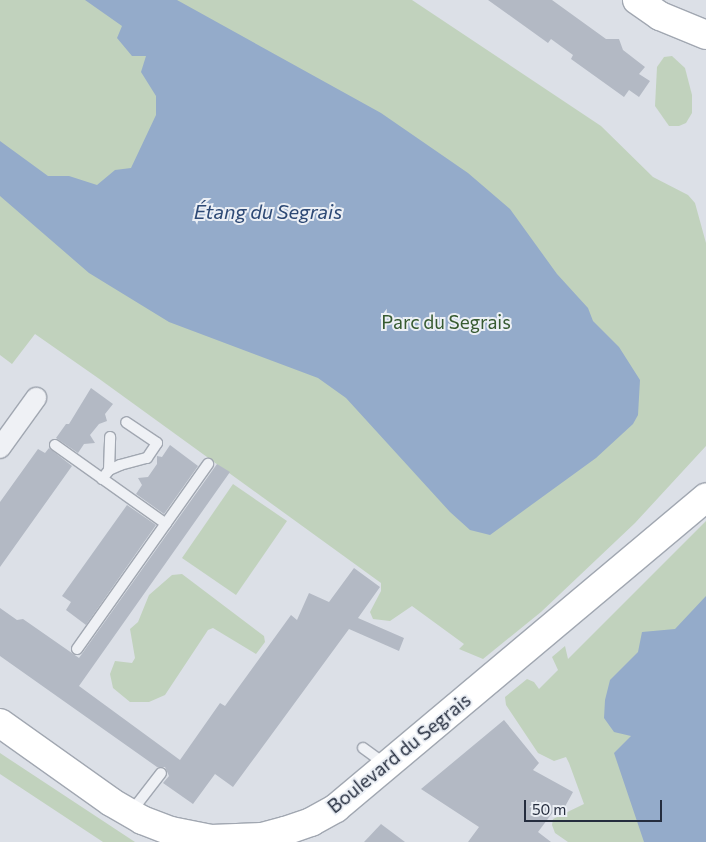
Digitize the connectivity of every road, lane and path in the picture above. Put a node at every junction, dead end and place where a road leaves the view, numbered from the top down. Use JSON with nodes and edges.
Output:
{"nodes":[{"id":1,"x":637,"y":0,"type":"edge"},
{"id":2,"x":706,"y":34,"type":"edge"},
{"id":3,"x":36,"y":398,"type":"dead end"},
{"id":4,"x":126,"y":422,"type":"dead end"},
{"id":5,"x":110,"y":437,"type":"dead end"},
{"id":6,"x":55,"y":445,"type":"dead end"},
{"id":7,"x":0,"y":448,"type":"edge"},
{"id":8,"x":208,"y":464,"type":"dead end"},
{"id":9,"x":109,"y":470,"type":"junction"},
{"id":10,"x":102,"y":479,"type":"junction"},
{"id":11,"x":706,"y":498,"type":"edge"},
{"id":12,"x":166,"y":524,"type":"junction"},
{"id":13,"x":77,"y":649,"type":"dead end"},
{"id":14,"x":0,"y":723,"type":"edge"},
{"id":15,"x":363,"y":748,"type":"dead end"},
{"id":16,"x":387,"y":766,"type":"junction"},
{"id":17,"x":161,"y":773,"type":"dead end"},
{"id":18,"x":130,"y":813,"type":"junction"}],
"edges":[{"from":1,"to":2,"type":"street"},
{"from":3,"to":7,"type":"street"},
{"from":4,"to":9,"type":"lane"},
{"from":5,"to":9,"type":"lane"},
{"from":6,"to":10,"type":"lane"},
{"from":8,"to":12,"type":"lane"},
{"from":9,"to":10,"type":"lane"},
{"from":10,"to":12,"type":"lane"},
{"from":11,"to":16,"type":"street","name":"Boulevard du Segrais"},
{"from":12,"to":13,"type":"lane"},
{"from":14,"to":18,"type":"street","name":"Boulevard du Segrais"},
{"from":15,"to":16,"type":"lane"},
{"from":16,"to":18,"type":"street","name":"Boulevard du Segrais"},
{"from":17,"to":18,"type":"lane"}]}
